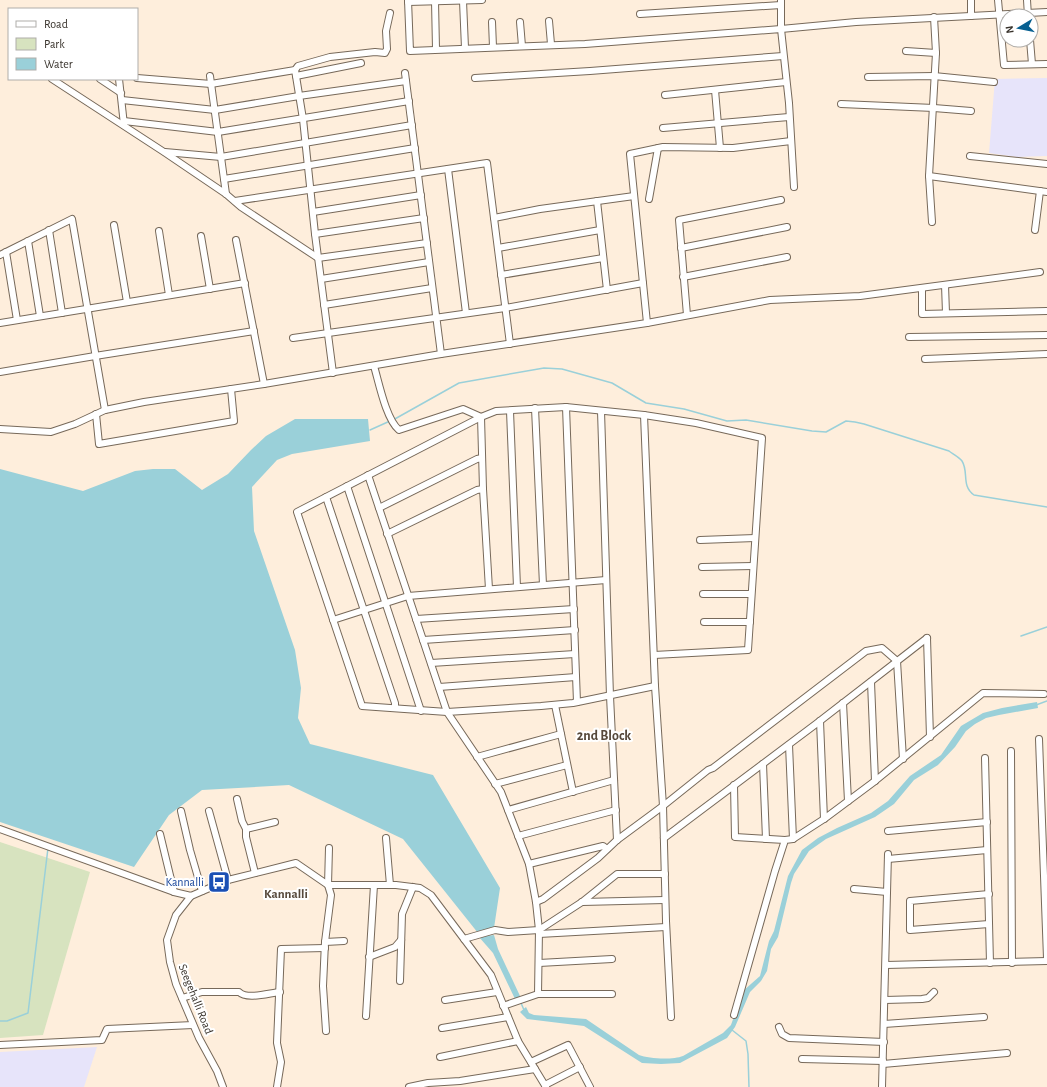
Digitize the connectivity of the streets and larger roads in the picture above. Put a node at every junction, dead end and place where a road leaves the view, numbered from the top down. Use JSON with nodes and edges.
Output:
{"nodes":[{"id":1,"x":463,"y":0,"type":"edge"},
{"id":2,"x":482,"y":0,"type":"edge"},
{"id":3,"x":971,"y":0,"type":"edge"},
{"id":4,"x":998,"y":0,"type":"edge"},
{"id":5,"x":408,"y":1,"type":"edge"},
{"id":6,"x":435,"y":1,"type":"edge"},
{"id":7,"x":781,"y":2,"type":"edge"},
{"id":8,"x":390,"y":13,"type":"dead end"},
{"id":9,"x":640,"y":14,"type":"dead end"},
{"id":10,"x":999,"y":15,"type":"joint"},
{"id":11,"x":971,"y":16,"type":"junction"},
{"id":12,"x":934,"y":17,"type":"junction"},
{"id":13,"x":549,"y":21,"type":"dead end"},
{"id":14,"x":492,"y":22,"type":"dead end"},
{"id":15,"x":520,"y":22,"type":"dead end"},
{"id":16,"x":781,"y":28,"type":"junction"},
{"id":17,"x":551,"y":44,"type":"junction"},
{"id":18,"x":522,"y":46,"type":"junction"},
{"id":19,"x":493,"y":47,"type":"junction"},
{"id":20,"x":465,"y":48,"type":"junction"},
{"id":21,"x":1002,"y":48,"type":"edge"},
{"id":22,"x":1031,"y":48,"type":"edge"},
{"id":23,"x":436,"y":49,"type":"junction"},
{"id":24,"x":906,"y":51,"type":"dead end"},
{"id":25,"x":936,"y":53,"type":"junction"},
{"id":26,"x":783,"y":56,"type":"junction"},
{"id":27,"x":361,"y":63,"type":"dead end"},
{"id":28,"x":1032,"y":64,"type":"junction"},
{"id":29,"x":1047,"y":64,"type":"edge"},
{"id":30,"x":295,"y":73,"type":"junction"},
{"id":31,"x":405,"y":73,"type":"dead end"},
{"id":32,"x":210,"y":76,"type":"dead end"},
{"id":33,"x":934,"y":76,"type":"junction"},
{"id":34,"x":868,"y":77,"type":"dead end"},
{"id":35,"x":138,"y":78,"type":"edge"},
{"id":36,"x":474,"y":78,"type":"dead end"},
{"id":37,"x":54,"y":80,"type":"edge"},
{"id":38,"x":102,"y":80,"type":"edge"},
{"id":39,"x":119,"y":80,"type":"edge"},
{"id":40,"x":406,"y":82,"type":"junction"},
{"id":41,"x":786,"y":82,"type":"junction"},
{"id":42,"x":994,"y":82,"type":"dead end"},
{"id":43,"x":211,"y":84,"type":"junction"},
{"id":44,"x":715,"y":90,"type":"junction"},
{"id":45,"x":121,"y":93,"type":"junction"},
{"id":46,"x":665,"y":95,"type":"dead end"},
{"id":47,"x":299,"y":96,"type":"junction"},
{"id":48,"x":122,"y":100,"type":"junction"},
{"id":49,"x":410,"y":101,"type":"junction"},
{"id":50,"x":841,"y":104,"type":"dead end"},
{"id":51,"x":934,"y":108,"type":"junction"},
{"id":52,"x":215,"y":110,"type":"junction"},
{"id":53,"x":971,"y":111,"type":"dead end"},
{"id":54,"x":789,"y":117,"type":"junction"},
{"id":55,"x":303,"y":118,"type":"junction"},
{"id":56,"x":124,"y":124,"type":"junction"},
{"id":57,"x":718,"y":124,"type":"junction"},
{"id":58,"x":412,"y":125,"type":"junction"},
{"id":59,"x":663,"y":128,"type":"dead end"},
{"id":60,"x":218,"y":132,"type":"junction"},
{"id":61,"x":791,"y":141,"type":"junction"},
{"id":62,"x":304,"y":143,"type":"junction"},
{"id":63,"x":415,"y":148,"type":"junction"},
{"id":64,"x":658,"y":148,"type":"junction"},
{"id":65,"x":720,"y":148,"type":"junction"},
{"id":66,"x":164,"y":152,"type":"junction"},
{"id":67,"x":970,"y":156,"type":"dead end"},
{"id":68,"x":221,"y":157,"type":"junction"},
{"id":69,"x":1047,"y":164,"type":"edge"},
{"id":70,"x":307,"y":165,"type":"junction"},
{"id":71,"x":448,"y":169,"type":"junction"},
{"id":72,"x":419,"y":173,"type":"junction"},
{"id":73,"x":929,"y":176,"type":"junction"},
{"id":74,"x":224,"y":179,"type":"junction"},
{"id":75,"x":794,"y":186,"type":"dead end"},
{"id":76,"x":310,"y":191,"type":"junction"},
{"id":77,"x":1044,"y":192,"type":"edge"},
{"id":78,"x":226,"y":194,"type":"junction"},
{"id":79,"x":421,"y":195,"type":"junction"},
{"id":80,"x":634,"y":196,"type":"junction"},
{"id":81,"x":649,"y":199,"type":"dead end"},
{"id":82,"x":781,"y":200,"type":"dead end"},
{"id":83,"x":235,"y":201,"type":"junction"},
{"id":84,"x":597,"y":201,"type":"junction"},
{"id":85,"x":313,"y":212,"type":"junction"},
{"id":86,"x":424,"y":218,"type":"junction"},
{"id":87,"x":494,"y":218,"type":"junction"},
{"id":88,"x":932,"y":222,"type":"dead end"},
{"id":89,"x":114,"y":225,"type":"dead end"},
{"id":90,"x":787,"y":227,"type":"dead end"},
{"id":91,"x":49,"y":230,"type":"junction"},
{"id":92,"x":159,"y":230,"type":"dead end"},
{"id":93,"x":600,"y":230,"type":"junction"},
{"id":94,"x":1035,"y":230,"type":"dead end"},
{"id":95,"x":315,"y":234,"type":"junction"},
{"id":96,"x":201,"y":236,"type":"dead end"},
{"id":97,"x":236,"y":240,"type":"dead end"},
{"id":98,"x":28,"y":241,"type":"junction"},
{"id":99,"x":427,"y":243,"type":"junction"},
{"id":100,"x":498,"y":248,"type":"junction"},
{"id":101,"x":681,"y":248,"type":"junction"},
{"id":102,"x":3,"y":253,"type":"edge"},
{"id":103,"x":787,"y":257,"type":"dead end"},
{"id":104,"x":318,"y":258,"type":"junction"},
{"id":105,"x":603,"y":258,"type":"junction"},
{"id":106,"x":429,"y":262,"type":"junction"},
{"id":107,"x":1040,"y":272,"type":"dead end"},
{"id":108,"x":501,"y":275,"type":"junction"},
{"id":109,"x":684,"y":277,"type":"junction"},
{"id":110,"x":321,"y":279,"type":"junction"},
{"id":111,"x":245,"y":283,"type":"junction"},
{"id":112,"x":643,"y":283,"type":"junction"},
{"id":113,"x":945,"y":285,"type":"junction"},
{"id":114,"x":432,"y":288,"type":"junction"},
{"id":115,"x":922,"y":288,"type":"junction"},
{"id":116,"x":210,"y":289,"type":"junction"},
{"id":117,"x":607,"y":290,"type":"junction"},
{"id":118,"x":169,"y":295,"type":"junction"},
{"id":119,"x":127,"y":302,"type":"junction"},
{"id":120,"x":324,"y":305,"type":"junction"},
{"id":121,"x":505,"y":308,"type":"junction"},
{"id":122,"x":87,"y":309,"type":"junction"},
{"id":123,"x":1047,"y":311,"type":"edge"},
{"id":124,"x":62,"y":313,"type":"junction"},
{"id":125,"x":466,"y":313,"type":"junction"},
{"id":126,"x":946,"y":313,"type":"junction"},
{"id":127,"x":687,"y":315,"type":"junction"},
{"id":128,"x":40,"y":316,"type":"junction"},
{"id":129,"x":436,"y":318,"type":"junction"},
{"id":130,"x":17,"y":320,"type":"junction"},
{"id":131,"x":0,"y":323,"type":"edge"},
{"id":132,"x":647,"y":323,"type":"junction"},
{"id":133,"x":254,"y":331,"type":"junction"},
{"id":134,"x":327,"y":333,"type":"junction"},
{"id":135,"x":1047,"y":335,"type":"edge"},
{"id":136,"x":909,"y":337,"type":"dead end"},
{"id":137,"x":293,"y":338,"type":"dead end"},
{"id":138,"x":510,"y":344,"type":"junction"},
{"id":139,"x":441,"y":354,"type":"junction"},
{"id":140,"x":1047,"y":354,"type":"edge"},
{"id":141,"x":95,"y":356,"type":"junction"},
{"id":142,"x":925,"y":359,"type":"dead end"},
{"id":143,"x":374,"y":366,"type":"junction"},
{"id":144,"x":0,"y":372,"type":"edge"},
{"id":145,"x":333,"y":373,"type":"junction"},
{"id":146,"x":264,"y":384,"type":"junction"},
{"id":147,"x":231,"y":389,"type":"junction"},
{"id":148,"x":566,"y":407,"type":"junction"},
{"id":149,"x":535,"y":408,"type":"junction"},
{"id":150,"x":105,"y":410,"type":"junction"},
{"id":151,"x":510,"y":411,"type":"junction"},
{"id":152,"x":602,"y":411,"type":"junction"},
{"id":153,"x":96,"y":414,"type":"junction"},
{"id":154,"x":644,"y":415,"type":"junction"},
{"id":155,"x":481,"y":417,"type":"junction"},
{"id":156,"x":0,"y":429,"type":"edge"},
{"id":157,"x":482,"y":458,"type":"junction"},
{"id":158,"x":368,"y":476,"type":"junction"},
{"id":159,"x":347,"y":486,"type":"junction"},
{"id":160,"x":483,"y":489,"type":"junction"},
{"id":161,"x":326,"y":497,"type":"junction"},
{"id":162,"x":379,"y":508,"type":"junction"},
{"id":163,"x":388,"y":534,"type":"junction"},
{"id":164,"x":755,"y":538,"type":"junction"},
{"id":165,"x":700,"y":540,"type":"dead end"},
{"id":166,"x":753,"y":566,"type":"junction"},
{"id":167,"x":702,"y":567,"type":"dead end"},
{"id":168,"x":606,"y":580,"type":"junction"},
{"id":169,"x":573,"y":583,"type":"junction"},
{"id":170,"x":543,"y":585,"type":"junction"},
{"id":171,"x":517,"y":587,"type":"junction"},
{"id":172,"x":489,"y":589,"type":"junction"},
{"id":173,"x":703,"y":594,"type":"dead end"},
{"id":174,"x":752,"y":594,"type":"junction"},
{"id":175,"x":408,"y":596,"type":"junction"},
{"id":176,"x":386,"y":603,"type":"junction"},
{"id":177,"x":574,"y":609,"type":"junction"},
{"id":178,"x":364,"y":610,"type":"junction"},
{"id":179,"x":416,"y":619,"type":"junction"},
{"id":180,"x":333,"y":620,"type":"junction"},
{"id":181,"x":704,"y":622,"type":"dead end"},
{"id":182,"x":750,"y":622,"type":"junction"},
{"id":183,"x":574,"y":630,"type":"junction"},
{"id":184,"x":423,"y":640,"type":"junction"},
{"id":185,"x":575,"y":654,"type":"junction"},
{"id":186,"x":654,"y":655,"type":"junction"},
{"id":187,"x":897,"y":661,"type":"junction"},
{"id":188,"x":431,"y":663,"type":"junction"},
{"id":189,"x":576,"y":677,"type":"junction"},
{"id":190,"x":871,"y":682,"type":"junction"},
{"id":191,"x":655,"y":686,"type":"junction"},
{"id":192,"x":439,"y":687,"type":"junction"},
{"id":193,"x":1044,"y":694,"type":"dead end"},
{"id":194,"x":610,"y":696,"type":"junction"},
{"id":195,"x":577,"y":702,"type":"junction"},
{"id":196,"x":843,"y":703,"type":"junction"},
{"id":197,"x":555,"y":705,"type":"junction"},
{"id":198,"x":395,"y":707,"type":"junction"},
{"id":199,"x":421,"y":711,"type":"junction"},
{"id":200,"x":447,"y":712,"type":"junction"},
{"id":201,"x":820,"y":721,"type":"junction"},
{"id":202,"x":561,"y":734,"type":"junction"},
{"id":203,"x":930,"y":737,"type":"junction"},
{"id":204,"x":1039,"y":739,"type":"dead end"},
{"id":205,"x":789,"y":745,"type":"junction"},
{"id":206,"x":1011,"y":752,"type":"dead end"},
{"id":207,"x":477,"y":757,"type":"junction"},
{"id":208,"x":985,"y":758,"type":"dead end"},
{"id":209,"x":903,"y":759,"type":"junction"},
{"id":210,"x":763,"y":764,"type":"junction"},
{"id":211,"x":567,"y":765,"type":"junction"},
{"id":212,"x":614,"y":780,"type":"junction"},
{"id":213,"x":875,"y":781,"type":"junction"},
{"id":214,"x":495,"y":784,"type":"junction"},
{"id":215,"x":734,"y":785,"type":"junction"},
{"id":216,"x":573,"y":792,"type":"junction"},
{"id":217,"x":237,"y":799,"type":"dead end"},
{"id":218,"x":848,"y":801,"type":"junction"},
{"id":219,"x":663,"y":806,"type":"junction"},
{"id":220,"x":508,"y":810,"type":"junction"},
{"id":221,"x":616,"y":810,"type":"junction"},
{"id":222,"x":182,"y":811,"type":"dead end"},
{"id":223,"x":209,"y":811,"type":"dead end"},
{"id":224,"x":824,"y":819,"type":"junction"},
{"id":225,"x":275,"y":822,"type":"dead end"},
{"id":226,"x":987,"y":822,"type":"junction"},
{"id":227,"x":0,"y":829,"type":"edge"},
{"id":228,"x":246,"y":829,"type":"junction"},
{"id":229,"x":888,"y":831,"type":"dead end"},
{"id":230,"x":160,"y":834,"type":"dead end"},
{"id":231,"x":518,"y":836,"type":"junction"},
{"id":232,"x":386,"y":838,"type":"dead end"},
{"id":233,"x":664,"y":838,"type":"junction"},
{"id":234,"x":766,"y":839,"type":"junction"},
{"id":235,"x":793,"y":839,"type":"junction"},
{"id":236,"x":617,"y":840,"type":"junction"},
{"id":237,"x":785,"y":840,"type":"junction"},
{"id":238,"x":329,"y":848,"type":"dead end"},
{"id":239,"x":607,"y":849,"type":"junction"},
{"id":240,"x":988,"y":850,"type":"junction"},
{"id":241,"x":529,"y":864,"type":"junction"},
{"id":242,"x":254,"y":873,"type":"junction"},
{"id":243,"x":665,"y":874,"type":"junction"},
{"id":244,"x":228,"y":880,"type":"junction"},
{"id":245,"x":328,"y":885,"type":"junction"},
{"id":246,"x":374,"y":885,"type":"junction"},
{"id":247,"x":390,"y":885,"type":"junction"},
{"id":248,"x":413,"y":887,"type":"junction"},
{"id":249,"x":854,"y":890,"type":"dead end"},
{"id":250,"x":202,"y":891,"type":"junction"},
{"id":251,"x":174,"y":892,"type":"junction"},
{"id":252,"x":887,"y":892,"type":"junction"},
{"id":253,"x":989,"y":894,"type":"junction"},
{"id":254,"x":191,"y":896,"type":"junction"},
{"id":255,"x":665,"y":900,"type":"junction"},
{"id":256,"x":536,"y":902,"type":"junction"},
{"id":257,"x":582,"y":902,"type":"junction"},
{"id":258,"x":989,"y":924,"type":"junction"},
{"id":259,"x":666,"y":927,"type":"junction"},
{"id":260,"x":539,"y":932,"type":"junction"},
{"id":261,"x":464,"y":939,"type":"junction"},
{"id":262,"x":401,"y":940,"type":"junction"},
{"id":263,"x":344,"y":941,"type":"dead end"},
{"id":264,"x":325,"y":945,"type":"junction"},
{"id":265,"x":369,"y":957,"type":"junction"},
{"id":266,"x":612,"y":959,"type":"dead end"},
{"id":267,"x":1047,"y":960,"type":"edge"},
{"id":268,"x":539,"y":963,"type":"junction"},
{"id":269,"x":990,"y":963,"type":"junction"},
{"id":270,"x":1012,"y":963,"type":"junction"},
{"id":271,"x":886,"y":965,"type":"junction"},
{"id":272,"x":400,"y":981,"type":"dead end"},
{"id":273,"x":280,"y":992,"type":"junction"},
{"id":274,"x":497,"y":992,"type":"junction"},
{"id":275,"x":934,"y":992,"type":"dead end"},
{"id":276,"x":538,"y":994,"type":"junction"},
{"id":277,"x":612,"y":994,"type":"dead end"},
{"id":278,"x":182,"y":998,"type":"junction"},
{"id":279,"x":445,"y":1000,"type":"dead end"},
{"id":280,"x":885,"y":1000,"type":"junction"},
{"id":281,"x":503,"y":1006,"type":"junction"},
{"id":282,"x":734,"y":1015,"type":"dead end"},
{"id":283,"x":366,"y":1016,"type":"dead end"},
{"id":284,"x":508,"y":1017,"type":"junction"},
{"id":285,"x":671,"y":1017,"type":"dead end"},
{"id":286,"x":984,"y":1017,"type":"dead end"},
{"id":287,"x":884,"y":1024,"type":"junction"},
{"id":288,"x":194,"y":1025,"type":"junction"},
{"id":289,"x":779,"y":1027,"type":"dead end"},
{"id":290,"x":442,"y":1028,"type":"dead end"},
{"id":291,"x":326,"y":1030,"type":"dead end"},
{"id":292,"x":518,"y":1041,"type":"junction"},
{"id":293,"x":884,"y":1042,"type":"junction"},
{"id":294,"x":0,"y":1045,"type":"edge"},
{"id":295,"x":1007,"y":1052,"type":"dead end"},
{"id":296,"x":440,"y":1057,"type":"dead end"},
{"id":297,"x":802,"y":1059,"type":"dead end"},
{"id":298,"x":531,"y":1062,"type":"junction"},
{"id":299,"x":883,"y":1063,"type":"junction"},
{"id":300,"x":580,"y":1067,"type":"junction"},
{"id":301,"x":535,"y":1069,"type":"junction"},
{"id":302,"x":545,"y":1086,"type":"edge"},
{"id":303,"x":223,"y":1087,"type":"edge"},
{"id":304,"x":277,"y":1087,"type":"edge"},
{"id":305,"x":409,"y":1087,"type":"edge"},
{"id":306,"x":590,"y":1087,"type":"edge"},
{"id":307,"x":882,"y":1087,"type":"edge"}],
"edges":[{"from":1,"to":2,"type":"street"},
{"from":1,"to":6,"type":"street"},
{"from":1,"to":20,"type":"street"},
{"from":3,"to":11,"type":"street"},
{"from":4,"to":10,"type":"street"},
{"from":5,"to":6,"type":"street"},
{"from":5,"to":23,"type":"street"},
{"from":6,"to":23,"type":"street"},
{"from":7,"to":9,"type":"street"},
{"from":7,"to":16,"type":"street"},
{"from":8,"to":30,"type":"street"},
{"from":10,"to":11,"type":"street"},
{"from":11,"to":12,"type":"street"},
{"from":12,"to":16,"type":"street"},
{"from":12,"to":25,"type":"street"},
{"from":13,"to":17,"type":"street"},
{"from":14,"to":19,"type":"street"},
{"from":15,"to":18,"type":"street"},
{"from":16,"to":17,"type":"street"},
{"from":16,"to":26,"type":"street"},
{"from":17,"to":18,"type":"street"},
{"from":18,"to":19,"type":"street"},
{"from":19,"to":20,"type":"street"},
{"from":20,"to":23,"type":"street"},
{"from":21,"to":28,"type":"street"},
{"from":22,"to":28,"type":"street"},
{"from":24,"to":25,"type":"street"},
{"from":25,"to":33,"type":"street"},
{"from":26,"to":36,"type":"street"},
{"from":26,"to":41,"type":"street"},
{"from":27,"to":30,"type":"street"},
{"from":28,"to":29,"type":"street"},
{"from":30,"to":43,"type":"street"},
{"from":30,"to":47,"type":"street"},
{"from":31,"to":40,"type":"street"},
{"from":32,"to":43,"type":"street"},
{"from":33,"to":34,"type":"street"},
{"from":33,"to":42,"type":"street"},
{"from":33,"to":51,"type":"street"},
{"from":35,"to":43,"type":"street"},
{"from":37,"to":56,"type":"street"},
{"from":38,"to":45,"type":"street"},
{"from":39,"to":45,"type":"street"},
{"from":40,"to":47,"type":"street"},
{"from":40,"to":49,"type":"street"},
{"from":41,"to":44,"type":"street"},
{"from":41,"to":54,"type":"street"},
{"from":43,"to":52,"type":"street"},
{"from":44,"to":46,"type":"street"},
{"from":44,"to":57,"type":"street"},
{"from":45,"to":48,"type":"street"},
{"from":47,"to":52,"type":"street"},
{"from":47,"to":55,"type":"street"},
{"from":48,"to":52,"type":"street"},
{"from":48,"to":56,"type":"street"},
{"from":49,"to":55,"type":"street"},
{"from":49,"to":58,"type":"street"},
{"from":50,"to":51,"type":"street"},
{"from":51,"to":53,"type":"street"},
{"from":51,"to":73,"type":"street"},
{"from":52,"to":60,"type":"street"},
{"from":54,"to":57,"type":"street"},
{"from":54,"to":61,"type":"street"},
{"from":55,"to":60,"type":"street"},
{"from":55,"to":62,"type":"street"},
{"from":56,"to":60,"type":"street"},
{"from":56,"to":66,"type":"street"},
{"from":57,"to":59,"type":"street"},
{"from":57,"to":65,"type":"street"},
{"from":58,"to":62,"type":"street"},
{"from":58,"to":63,"type":"street"},
{"from":60,"to":68,"type":"street"},
{"from":61,"to":65,"type":"street"},
{"from":61,"to":75,"type":"street"},
{"from":62,"to":68,"type":"street"},
{"from":62,"to":70,"type":"street"},
{"from":63,"to":70,"type":"street"},
{"from":63,"to":72,"type":"street"},
{"from":64,"to":65,"type":"street"},
{"from":64,"to":80,"type":"street"},
{"from":64,"to":81,"type":"street"},
{"from":66,"to":68,"type":"street"},
{"from":66,"to":78,"type":"street"},
{"from":67,"to":69,"type":"street"},
{"from":68,"to":74,"type":"street"},
{"from":70,"to":74,"type":"street"},
{"from":70,"to":76,"type":"street"},
{"from":71,"to":72,"type":"street"},
{"from":71,"to":87,"type":"street"},
{"from":71,"to":125,"type":"street"},
{"from":72,"to":76,"type":"street"},
{"from":72,"to":79,"type":"street"},
{"from":73,"to":77,"type":"street"},
{"from":73,"to":88,"type":"street"},
{"from":74,"to":78,"type":"street"},
{"from":76,"to":83,"type":"street"},
{"from":76,"to":85,"type":"street"},
{"from":77,"to":94,"type":"street"},
{"from":78,"to":83,"type":"street"},
{"from":79,"to":85,"type":"street"},
{"from":79,"to":86,"type":"street"},
{"from":80,"to":84,"type":"street"},
{"from":80,"to":112,"type":"street"},
{"from":82,"to":101,"type":"street"},
{"from":83,"to":104,"type":"street"},
{"from":84,"to":87,"type":"street"},
{"from":84,"to":93,"type":"street"},
{"from":85,"to":95,"type":"street"},
{"from":86,"to":95,"type":"street"},
{"from":86,"to":99,"type":"street"},
{"from":87,"to":100,"type":"street"},
{"from":89,"to":119,"type":"street"},
{"from":90,"to":101,"type":"street"},
{"from":91,"to":98,"type":"street"},
{"from":91,"to":122,"type":"street"},
{"from":91,"to":124,"type":"street"},
{"from":92,"to":118,"type":"street"},
{"from":93,"to":100,"type":"street"},
{"from":93,"to":105,"type":"street"},
{"from":95,"to":104,"type":"street"},
{"from":96,"to":116,"type":"street"},
{"from":97,"to":111,"type":"street"},
{"from":98,"to":102,"type":"street"},
{"from":98,"to":128,"type":"street"},
{"from":99,"to":104,"type":"street"},
{"from":99,"to":106,"type":"street"},
{"from":100,"to":108,"type":"street"},
{"from":101,"to":109,"type":"street"},
{"from":102,"to":130,"type":"street"},
{"from":103,"to":109,"type":"street"},
{"from":104,"to":110,"type":"street"},
{"from":105,"to":108,"type":"street"},
{"from":105,"to":117,"type":"street"},
{"from":106,"to":110,"type":"street"},
{"from":106,"to":114,"type":"street"},
{"from":107,"to":113,"type":"street"},
{"from":108,"to":121,"type":"street"},
{"from":109,"to":127,"type":"street"},
{"from":110,"to":120,"type":"street"},
{"from":111,"to":116,"type":"street"},
{"from":111,"to":133,"type":"street"},
{"from":112,"to":117,"type":"street"},
{"from":112,"to":132,"type":"street"},
{"from":113,"to":115,"type":"street"},
{"from":113,"to":126,"type":"street"},
{"from":114,"to":120,"type":"street"},
{"from":114,"to":129,"type":"street"},
{"from":115,"to":126,"type":"street"},
{"from":115,"to":127,"type":"street"},
{"from":116,"to":118,"type":"street"},
{"from":117,"to":121,"type":"street"},
{"from":118,"to":119,"type":"street"},
{"from":119,"to":122,"type":"street"},
{"from":120,"to":134,"type":"street"},
{"from":121,"to":125,"type":"street"},
{"from":121,"to":138,"type":"street"},
{"from":122,"to":124,"type":"street"},
{"from":122,"to":141,"type":"street"},
{"from":123,"to":126,"type":"street"},
{"from":124,"to":128,"type":"street"},
{"from":125,"to":129,"type":"street"},
{"from":127,"to":132,"type":"street"},
{"from":128,"to":130,"type":"street"},
{"from":129,"to":134,"type":"street"},
{"from":129,"to":139,"type":"street"},
{"from":130,"to":131,"type":"street"},
{"from":132,"to":138,"type":"street"},
{"from":133,"to":141,"type":"street"},
{"from":133,"to":146,"type":"street"},
{"from":134,"to":137,"type":"street"},
{"from":134,"to":145,"type":"street"},
{"from":135,"to":136,"type":"street"},
{"from":138,"to":139,"type":"street"},
{"from":139,"to":143,"type":"street"},
{"from":140,"to":142,"type":"street"},
{"from":141,"to":144,"type":"street"},
{"from":141,"to":150,"type":"street"},
{"from":143,"to":145,"type":"street"},
{"from":143,"to":155,"type":"street"},
{"from":145,"to":146,"type":"street"},
{"from":146,"to":147,"type":"street"},
{"from":147,"to":150,"type":"street"},
{"from":147,"to":153,"type":"street"},
{"from":148,"to":149,"type":"street"},
{"from":148,"to":152,"type":"street"},
{"from":148,"to":169,"type":"street"},
{"from":149,"to":151,"type":"street"},
{"from":149,"to":170,"type":"street"},
{"from":150,"to":153,"type":"street"},
{"from":151,"to":155,"type":"street"},
{"from":151,"to":171,"type":"street"},
{"from":152,"to":154,"type":"street"},
{"from":152,"to":168,"type":"street"},
{"from":153,"to":156,"type":"street"},
{"from":154,"to":164,"type":"street"},
{"from":154,"to":186,"type":"street"},
{"from":155,"to":157,"type":"street"},
{"from":155,"to":158,"type":"street"},
{"from":157,"to":160,"type":"street"},
{"from":157,"to":162,"type":"street"},
{"from":158,"to":159,"type":"street"},
{"from":158,"to":162,"type":"street"},
{"from":159,"to":161,"type":"street"},
{"from":159,"to":176,"type":"street"},
{"from":160,"to":163,"type":"street"},
{"from":160,"to":172,"type":"street"},
{"from":161,"to":178,"type":"street"},
{"from":161,"to":180,"type":"street"},
{"from":162,"to":163,"type":"street"},
{"from":163,"to":175,"type":"street"},
{"from":164,"to":165,"type":"street"},
{"from":164,"to":166,"type":"street"},
{"from":166,"to":167,"type":"street"},
{"from":166,"to":174,"type":"street"},
{"from":168,"to":169,"type":"street"},
{"from":168,"to":194,"type":"street"},
{"from":169,"to":170,"type":"street"},
{"from":169,"to":177,"type":"street"},
{"from":170,"to":171,"type":"street"},
{"from":171,"to":172,"type":"street"},
{"from":172,"to":175,"type":"street"},
{"from":173,"to":174,"type":"street"},
{"from":174,"to":182,"type":"street"},
{"from":175,"to":176,"type":"street"},
{"from":175,"to":179,"type":"street"},
{"from":176,"to":178,"type":"street"},
{"from":176,"to":199,"type":"street"},
{"from":177,"to":179,"type":"street"},
{"from":177,"to":183,"type":"street"},
{"from":178,"to":180,"type":"street"},
{"from":178,"to":198,"type":"street"},
{"from":179,"to":184,"type":"street"},
{"from":180,"to":198,"type":"street"},
{"from":181,"to":182,"type":"street"},
{"from":182,"to":186,"type":"street"},
{"from":183,"to":184,"type":"street"},
{"from":183,"to":185,"type":"street"},
{"from":184,"to":188,"type":"street"},
{"from":185,"to":188,"type":"street"},
{"from":185,"to":189,"type":"street"},
{"from":186,"to":191,"type":"street"},
{"from":187,"to":190,"type":"street"},
{"from":187,"to":203,"type":"street"},
{"from":187,"to":209,"type":"street"},
{"from":187,"to":219,"type":"street"},
{"from":188,"to":192,"type":"street"},
{"from":189,"to":192,"type":"street"},
{"from":189,"to":195,"type":"street"},
{"from":190,"to":196,"type":"street"},
{"from":190,"to":213,"type":"street"},
{"from":191,"to":194,"type":"street"},
{"from":191,"to":219,"type":"street"},
{"from":192,"to":200,"type":"street"},
{"from":193,"to":203,"type":"street"},
{"from":194,"to":195,"type":"street"},
{"from":194,"to":212,"type":"street"},
{"from":195,"to":197,"type":"street"},
{"from":196,"to":201,"type":"street"},
{"from":196,"to":218,"type":"street"},
{"from":197,"to":200,"type":"street"},
{"from":197,"to":202,"type":"street"},
{"from":198,"to":199,"type":"street"},
{"from":199,"to":200,"type":"street"},
{"from":200,"to":207,"type":"street"},
{"from":201,"to":205,"type":"street"},
{"from":201,"to":224,"type":"street"},
{"from":202,"to":207,"type":"street"},
{"from":202,"to":211,"type":"street"},
{"from":203,"to":209,"type":"street"},
{"from":204,"to":267,"type":"street"},
{"from":205,"to":210,"type":"street"},
{"from":205,"to":235,"type":"street"},
{"from":206,"to":270,"type":"street"},
{"from":207,"to":214,"type":"street"},
{"from":208,"to":226,"type":"street"},
{"from":209,"to":213,"type":"street"},
{"from":210,"to":215,"type":"street"},
{"from":210,"to":234,"type":"street"},
{"from":211,"to":214,"type":"street"},
{"from":211,"to":216,"type":"street"},
{"from":212,"to":216,"type":"street"},
{"from":212,"to":221,"type":"street"},
{"from":213,"to":218,"type":"street"},
{"from":214,"to":220,"type":"street"},
{"from":215,"to":233,"type":"street"},
{"from":215,"to":234,"type":"street"},
{"from":216,"to":220,"type":"street"},
{"from":217,"to":228,"type":"street"},
{"from":218,"to":224,"type":"street"},
{"from":219,"to":233,"type":"street"},
{"from":219,"to":236,"type":"street"},
{"from":220,"to":231,"type":"street"},
{"from":221,"to":231,"type":"street"},
{"from":221,"to":236,"type":"street"},
{"from":222,"to":250,"type":"street"},
{"from":223,"to":244,"type":"street"},
{"from":224,"to":235,"type":"street"},
{"from":225,"to":228,"type":"street"},
{"from":226,"to":229,"type":"street"},
{"from":226,"to":240,"type":"street"},
{"from":227,"to":251,"type":"street"},
{"from":228,"to":242,"type":"street"},
{"from":230,"to":251,"type":"street"},
{"from":231,"to":241,"type":"street"},
{"from":232,"to":247,"type":"street"},
{"from":233,"to":243,"type":"street"},
{"from":234,"to":237,"type":"street"},
{"from":235,"to":237,"type":"street"},
{"from":236,"to":239,"type":"street"},
{"from":237,"to":282,"type":"street"},
{"from":238,"to":245,"type":"street"},
{"from":239,"to":241,"type":"street"},
{"from":239,"to":256,"type":"street"},
{"from":240,"to":252,"type":"street"},
{"from":240,"to":253,"type":"street"},
{"from":241,"to":256,"type":"street"},
{"from":242,"to":244,"type":"street"},
{"from":242,"to":245,"type":"street"},
{"from":243,"to":255,"type":"street"},
{"from":243,"to":257,"type":"street"},
{"from":244,"to":250,"type":"street"},
{"from":245,"to":246,"type":"street"},
{"from":245,"to":264,"type":"street"},
{"from":246,"to":247,"type":"street"},
{"from":246,"to":265,"type":"street"},
{"from":247,"to":248,"type":"street"},
{"from":248,"to":261,"type":"street"},
{"from":248,"to":262,"type":"street"},
{"from":249,"to":252,"type":"street"},
{"from":250,"to":254,"type":"street"},
{"from":251,"to":254,"type":"street"},
{"from":252,"to":271,"type":"street"},
{"from":253,"to":258,"type":"street"},
{"from":253,"to":258,"type":"street"},
{"from":254,"to":278,"type":"street","name":"Seegehalli Road"},
{"from":255,"to":257,"type":"street"},
{"from":255,"to":259,"type":"street"},
{"from":256,"to":260,"type":"street"},
{"from":257,"to":260,"type":"street"},
{"from":258,"to":269,"type":"street"},
{"from":259,"to":260,"type":"street"},
{"from":259,"to":285,"type":"street"},
{"from":260,"to":261,"type":"street"},
{"from":260,"to":268,"type":"street"},
{"from":261,"to":274,"type":"street"},
{"from":262,"to":265,"type":"street"},
{"from":262,"to":272,"type":"street"},
{"from":263,"to":264,"type":"street"},
{"from":264,"to":273,"type":"street"},
{"from":264,"to":291,"type":"street"},
{"from":265,"to":283,"type":"street"},
{"from":266,"to":268,"type":"street"},
{"from":267,"to":270,"type":"street"},
{"from":268,"to":276,"type":"street"},
{"from":269,"to":270,"type":"street"},
{"from":269,"to":271,"type":"street"},
{"from":271,"to":280,"type":"street"},
{"from":273,"to":278,"type":"street"},
{"from":273,"to":304,"type":"street"},
{"from":274,"to":279,"type":"street"},
{"from":274,"to":281,"type":"street"},
{"from":275,"to":280,"type":"street"},
{"from":276,"to":277,"type":"street"},
{"from":276,"to":281,"type":"street"},
{"from":278,"to":288,"type":"street","name":"Seegehalli Road"},
{"from":280,"to":287,"type":"street"},
{"from":281,"to":284,"type":"street"},
{"from":284,"to":290,"type":"street"},
{"from":284,"to":292,"type":"street"},
{"from":286,"to":287,"type":"street"},
{"from":287,"to":293,"type":"street"},
{"from":288,"to":294,"type":"street"},
{"from":288,"to":303,"type":"street","name":"Seegehalli Road"},
{"from":289,"to":293,"type":"street"},
{"from":292,"to":296,"type":"street"},
{"from":292,"to":298,"type":"street"},
{"from":293,"to":299,"type":"street"},
{"from":295,"to":299,"type":"street"},
{"from":297,"to":299,"type":"street"},
{"from":298,"to":300,"type":"street"},
{"from":298,"to":301,"type":"street"},
{"from":299,"to":307,"type":"street"},
{"from":300,"to":302,"type":"street"},
{"from":300,"to":306,"type":"street"},
{"from":301,"to":302,"type":"street"},
{"from":301,"to":305,"type":"street"}]}
